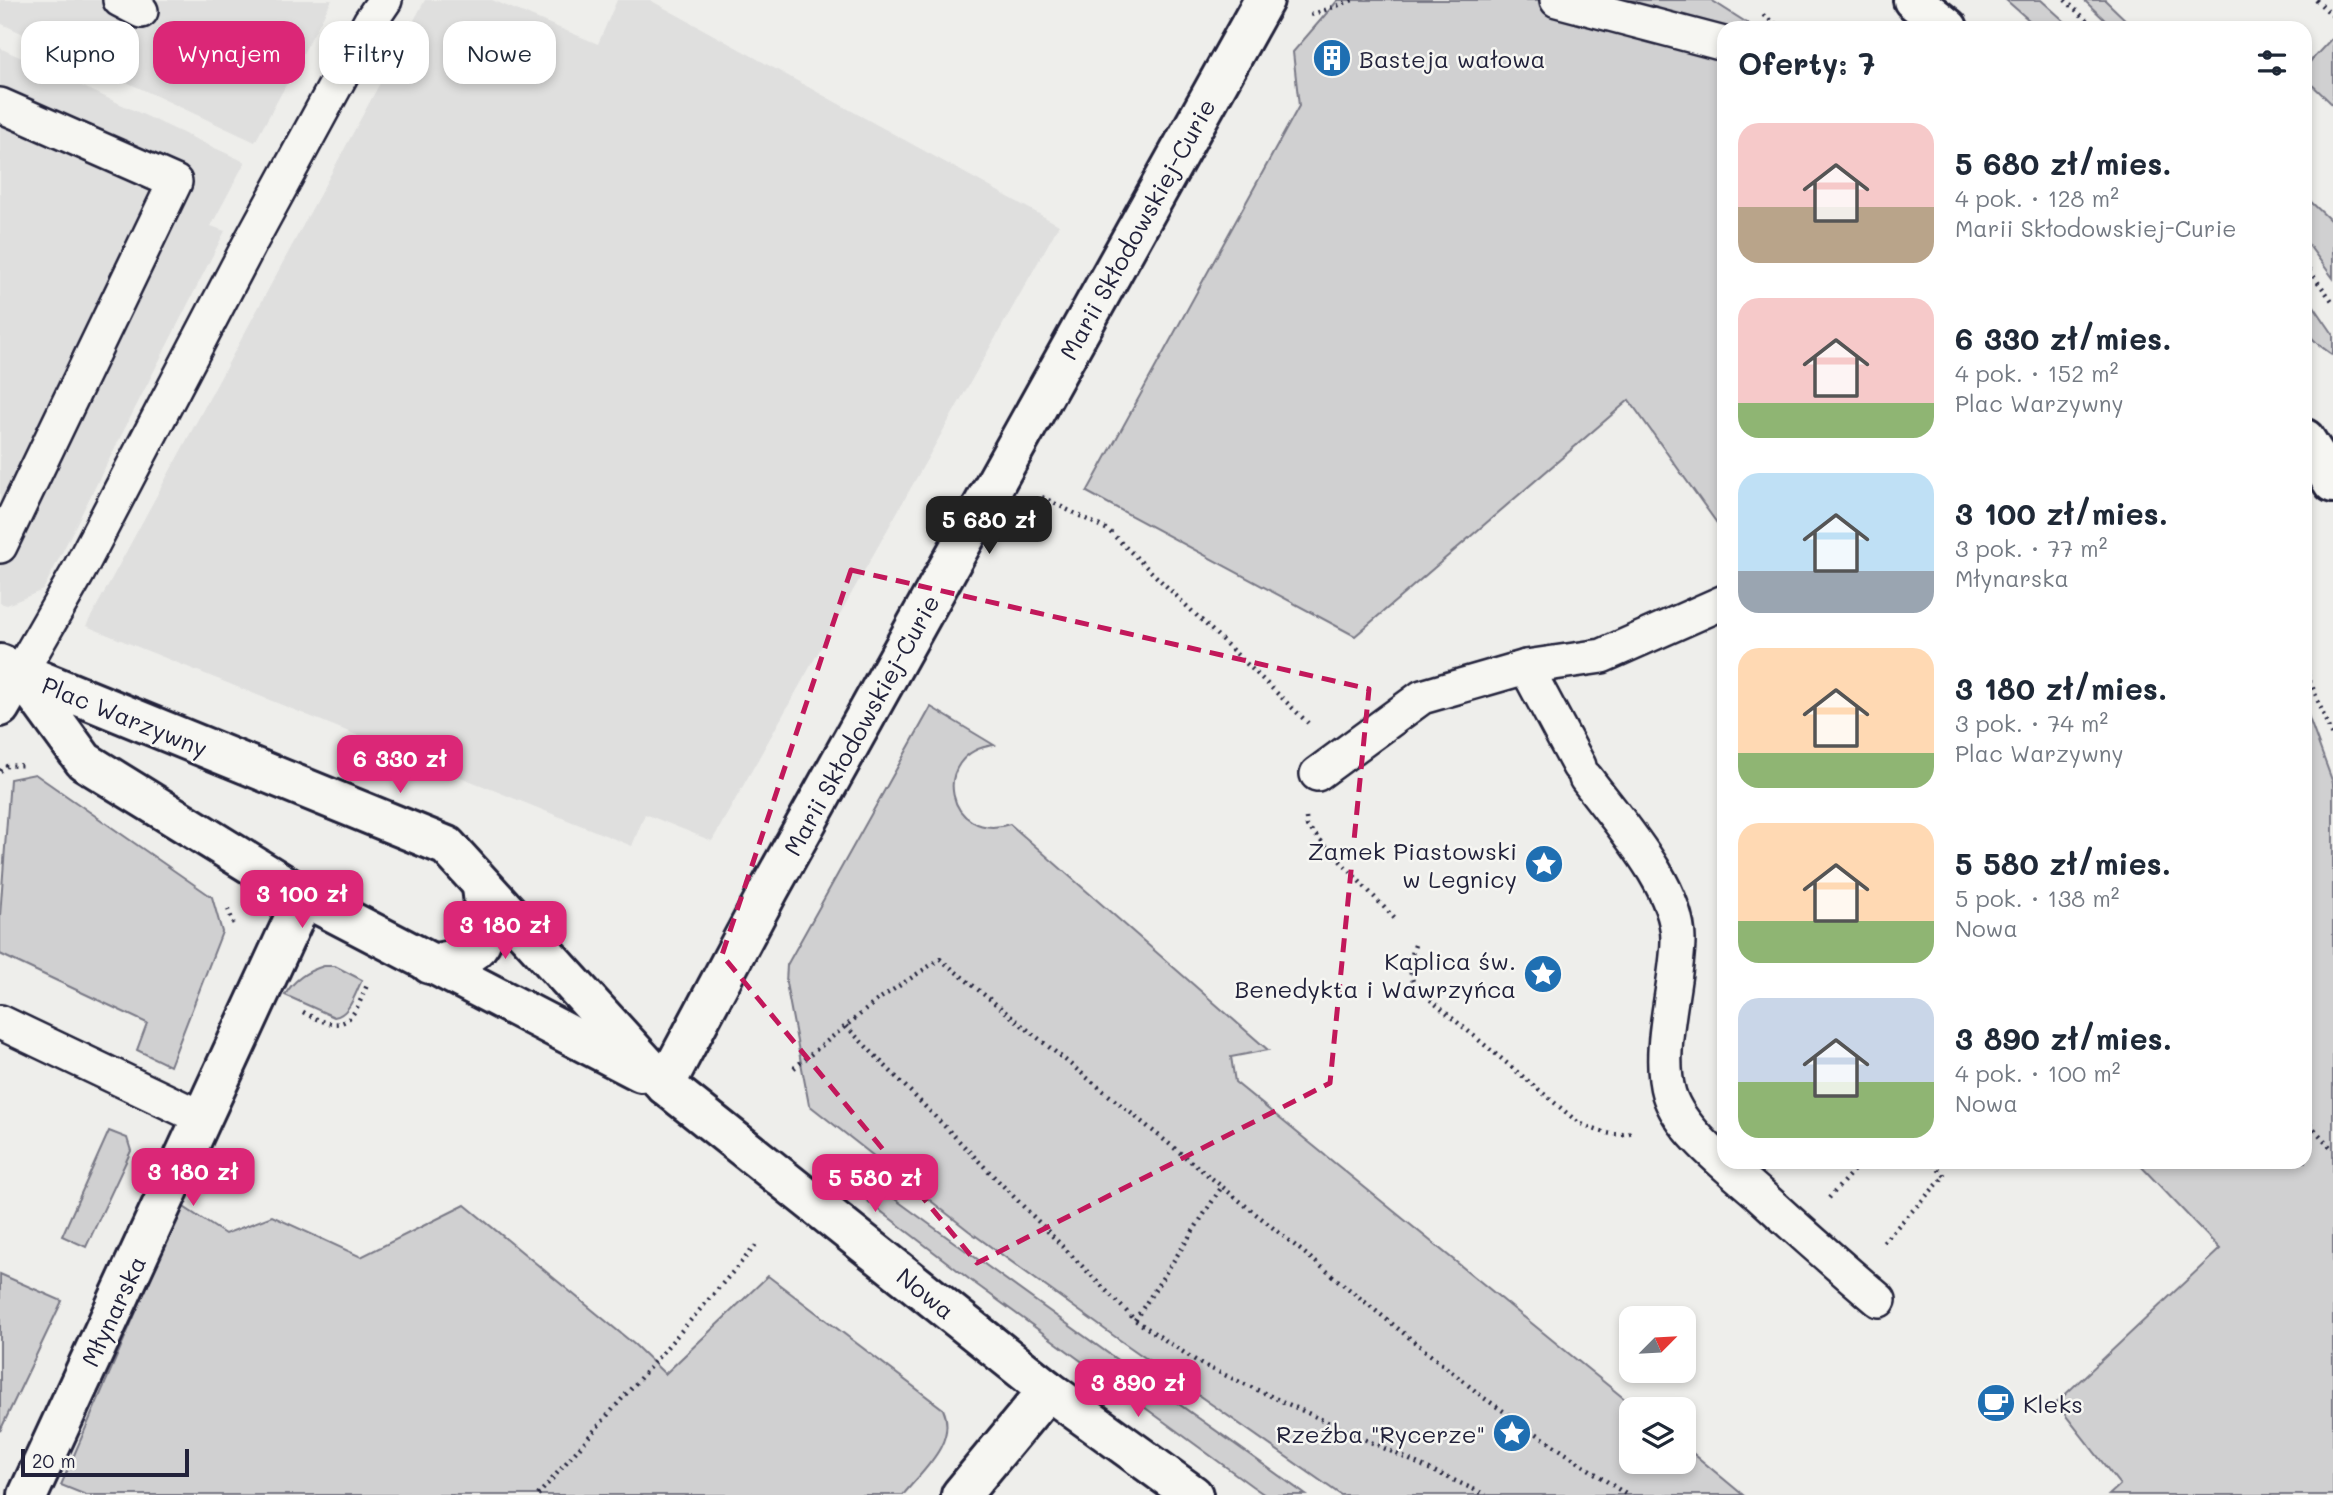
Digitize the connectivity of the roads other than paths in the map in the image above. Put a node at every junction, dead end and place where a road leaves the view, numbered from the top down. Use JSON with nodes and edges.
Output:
{"nodes":[{"id":1,"x":385,"y":0,"type":"edge"},
{"id":2,"x":1264,"y":0,"type":"edge"},
{"id":3,"x":1558,"y":0,"type":"edge"},
{"id":4,"x":1913,"y":0,"type":"edge"},
{"id":5,"x":1939,"y":21,"type":"edge"},
{"id":6,"x":1717,"y":42,"type":"edge"},
{"id":7,"x":0,"y":105,"type":"edge"},
{"id":8,"x":2312,"y":450,"type":"edge"},
{"id":9,"x":2332,"y":483,"type":"edge"},
{"id":10,"x":0,"y":546,"type":"edge"},
{"id":11,"x":1717,"y":605,"type":"edge"},
{"id":12,"x":1526,"y":667,"type":"junction"},
{"id":13,"x":10,"y":668,"type":"edge"},
{"id":14,"x":0,"y":707,"type":"edge"},
{"id":15,"x":1317,"y":774,"type":"road end"},
{"id":16,"x":482,"y":887,"type":"junction"},
{"id":17,"x":304,"y":897,"type":"junction"},
{"id":18,"x":430,"y":964,"type":"junction"},
{"id":19,"x":0,"y":1022,"type":"edge"},
{"id":20,"x":665,"y":1085,"type":"junction"},
{"id":21,"x":202,"y":1118,"type":"junction"},
{"id":22,"x":1717,"y":1156,"type":"edge"},
{"id":23,"x":1731,"y":1169,"type":"edge"},
{"id":24,"x":1880,"y":1300,"type":"dead end"},
{"id":25,"x":1048,"y":1390,"type":"junction"},
{"id":26,"x":28,"y":1495,"type":"edge"},
{"id":27,"x":961,"y":1495,"type":"edge"},
{"id":28,"x":1193,"y":1495,"type":"edge"}],
"edges":[{"from":1,"to":13,"type":"lane","name":"Plac Warzywny"},
{"from":2,"to":20,"type":"street","name":"Marii Skłodowskiej-Curie"},
{"from":3,"to":6,"type":"lane"},
{"from":4,"to":5,"type":"street"},
{"from":7,"to":10,"type":"lane"},
{"from":8,"to":9,"type":"street"},
{"from":11,"to":12,"type":"lane"},
{"from":12,"to":15,"type":"lane"},
{"from":12,"to":22,"type":"lane"},
{"from":13,"to":14,"type":"street"},
{"from":13,"to":16,"type":"street","name":"Plac Warzywny"},
{"from":13,"to":17,"type":"street"},
{"from":16,"to":18,"type":"street"},
{"from":16,"to":20,"type":"street","name":"Plac Warzywny"},
{"from":17,"to":18,"type":"street"},
{"from":17,"to":21,"type":"street","name":"Młynarska"},
{"from":18,"to":20,"type":"street"},
{"from":19,"to":21,"type":"lane"},
{"from":20,"to":25,"type":"street","name":"Nowa"},
{"from":21,"to":26,"type":"street","name":"Młynarska"},
{"from":23,"to":24,"type":"lane"},
{"from":25,"to":27,"type":"street"},
{"from":25,"to":28,"type":"street","name":"Nowa"}]}
